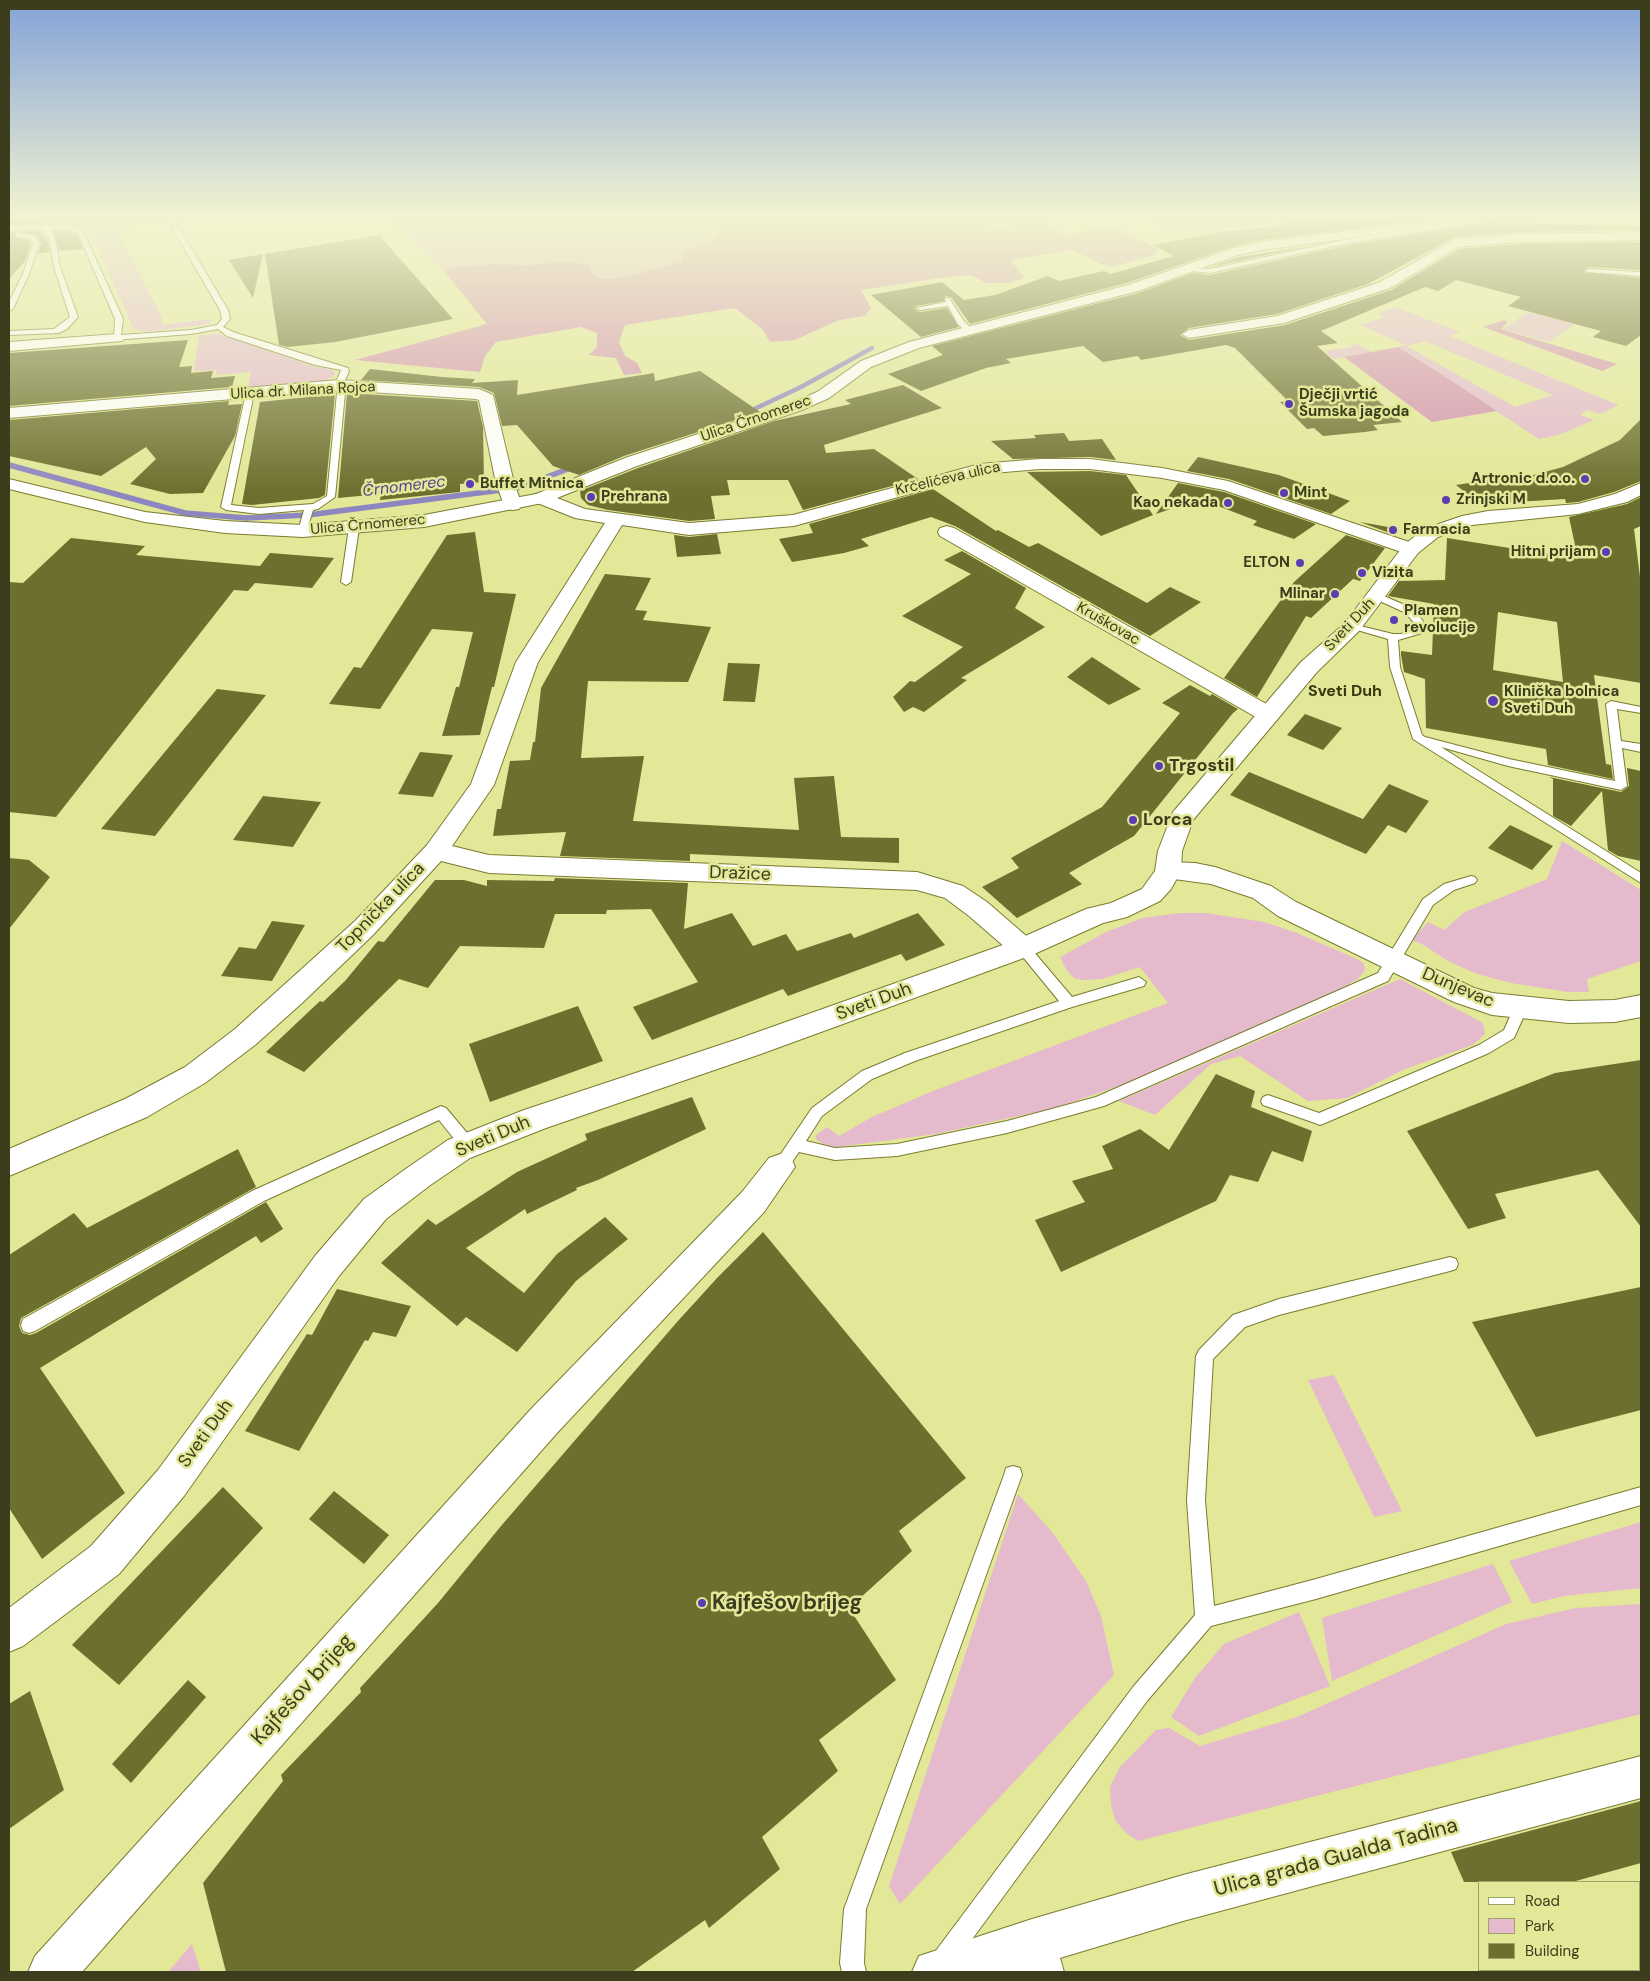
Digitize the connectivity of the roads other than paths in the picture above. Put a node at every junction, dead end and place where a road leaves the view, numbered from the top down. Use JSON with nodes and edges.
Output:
{"nodes":[{"id":1,"x":71,"y":308,"type":"edge"},
{"id":2,"x":114,"y":308,"type":"edge"},
{"id":3,"x":223,"y":308,"type":"edge"},
{"id":4,"x":952,"y":308,"type":"edge"},
{"id":5,"x":1059,"y":308,"type":"edge"},
{"id":6,"x":1314,"y":308,"type":"edge"},
{"id":7,"x":218,"y":327,"type":"junction"},
{"id":8,"x":970,"y":331,"type":"junction"},
{"id":9,"x":9,"y":333,"type":"edge"},
{"id":10,"x":1189,"y":334,"type":"dead end"},
{"id":11,"x":117,"y":338,"type":"junction"},
{"id":12,"x":38,"y":339,"type":"junction"},
{"id":13,"x":9,"y":348,"type":"edge"},
{"id":14,"x":339,"y":385,"type":"junction"},
{"id":15,"x":250,"y":393,"type":"junction"},
{"id":16,"x":9,"y":413,"type":"edge"},
{"id":17,"x":9,"y":484,"type":"edge"},
{"id":18,"x":1641,"y":488,"type":"edge"},
{"id":19,"x":509,"y":494,"type":"junction"},
{"id":20,"x":541,"y":498,"type":"junction"},
{"id":21,"x":309,"y":508,"type":"junction"},
{"id":22,"x":616,"y":520,"type":"junction"},
{"id":23,"x":305,"y":526,"type":"junction"},
{"id":24,"x":354,"y":528,"type":"junction"},
{"id":25,"x":947,"y":532,"type":"dead end"},
{"id":26,"x":1410,"y":549,"type":"junction"},
{"id":27,"x":346,"y":582,"type":"dead end"},
{"id":28,"x":1376,"y":596,"type":"junction"},
{"id":29,"x":1352,"y":627,"type":"junction"},
{"id":30,"x":1393,"y":637,"type":"junction"},
{"id":31,"x":1641,"y":710,"type":"edge"},
{"id":32,"x":1269,"y":715,"type":"junction"},
{"id":33,"x":1417,"y":737,"type":"junction"},
{"id":34,"x":1615,"y":744,"type":"junction"},
{"id":35,"x":1641,"y":748,"type":"edge"},
{"id":36,"x":436,"y":851,"type":"junction"},
{"id":37,"x":1168,"y":871,"type":"junction"},
{"id":38,"x":1641,"y":879,"type":"edge"},
{"id":39,"x":1471,"y":880,"type":"dead end"},
{"id":40,"x":1023,"y":948,"type":"junction"},
{"id":41,"x":1395,"y":960,"type":"junction"},
{"id":42,"x":1139,"y":982,"type":"dead end"},
{"id":43,"x":1069,"y":1003,"type":"junction"},
{"id":44,"x":1641,"y":1006,"type":"edge"},
{"id":45,"x":1520,"y":1009,"type":"junction"},
{"id":46,"x":1268,"y":1101,"type":"dead end"},
{"id":47,"x":468,"y":1145,"type":"junction"},
{"id":48,"x":788,"y":1156,"type":"junction"},
{"id":49,"x":9,"y":1163,"type":"edge"},
{"id":50,"x":1450,"y":1264,"type":"dead end"},
{"id":51,"x":29,"y":1325,"type":"dead end"},
{"id":52,"x":1013,"y":1475,"type":"dead end"},
{"id":53,"x":1641,"y":1496,"type":"edge"},
{"id":54,"x":1205,"y":1618,"type":"junction"},
{"id":55,"x":9,"y":1632,"type":"edge"},
{"id":56,"x":1641,"y":1777,"type":"edge"},
{"id":57,"x":1037,"y":1957,"type":"edge"},
{"id":58,"x":51,"y":1972,"type":"edge"},
{"id":59,"x":854,"y":1972,"type":"edge"},
{"id":60,"x":935,"y":1972,"type":"edge"}],
"edges":[{"from":1,"to":12,"type":"lane"},
{"from":2,"to":11,"type":"lane"},
{"from":3,"to":7,"type":"lane"},
{"from":4,"to":8,"type":"lane"},
{"from":5,"to":8,"type":"street","name":"Ulica Črnomerec"},
{"from":6,"to":10,"type":"street"},
{"from":7,"to":11,"type":"lane"},
{"from":7,"to":14,"type":"lane"},
{"from":8,"to":20,"type":"street","name":"Ulica Črnomerec"},
{"from":9,"to":12,"type":"lane"},
{"from":11,"to":12,"type":"street"},
{"from":12,"to":13,"type":"street"},
{"from":14,"to":15,"type":"street","name":"Ulica dr. Milana Rojca"},
{"from":14,"to":19,"type":"street","name":"Ulica dr. Milana Rojca"},
{"from":14,"to":21,"type":"lane"},
{"from":15,"to":16,"type":"street","name":"Ulica dr. Milana Rojca"},
{"from":15,"to":21,"type":"lane"},
{"from":17,"to":23,"type":"street","name":"Ulica Črnomerec"},
{"from":18,"to":26,"type":"street","name":"Sveti Duh"},
{"from":19,"to":20,"type":"street","name":"Ulica Črnomerec"},
{"from":19,"to":24,"type":"street","name":"Ulica Črnomerec"},
{"from":20,"to":22,"type":"street","name":"Krčelićeva ulica"},
{"from":21,"to":23,"type":"lane"},
{"from":22,"to":26,"type":"street","name":"Krčelićeva ulica"},
{"from":22,"to":36,"type":"street","name":"Topnička ulica"},
{"from":23,"to":24,"type":"street","name":"Ulica Črnomerec"},
{"from":24,"to":27,"type":"lane"},
{"from":25,"to":32,"type":"street","name":"Kruškovac"},
{"from":26,"to":28,"type":"street","name":"Sveti Duh"},
{"from":28,"to":29,"type":"street","name":"Sveti Duh"},
{"from":28,"to":30,"type":"lane"},
{"from":29,"to":30,"type":"lane"},
{"from":29,"to":32,"type":"street","name":"Sveti Duh"},
{"from":30,"to":33,"type":"lane"},
{"from":31,"to":34,"type":"lane"},
{"from":32,"to":37,"type":"street","name":"Sveti Duh"},
{"from":33,"to":34,"type":"lane"},
{"from":33,"to":38,"type":"lane"},
{"from":34,"to":35,"type":"lane"},
{"from":36,"to":40,"type":"street","name":"Dražice"},
{"from":36,"to":49,"type":"street","name":"Topnička ulica"},
{"from":37,"to":40,"type":"street","name":"Sveti Duh"},
{"from":37,"to":41,"type":"street","name":"Dunjevac"},
{"from":39,"to":41,"type":"lane"},
{"from":40,"to":43,"type":"lane"},
{"from":40,"to":47,"type":"street","name":"Sveti Duh"},
{"from":41,"to":45,"type":"street","name":"Dunjevac"},
{"from":41,"to":48,"type":"lane"},
{"from":42,"to":43,"type":"lane"},
{"from":43,"to":48,"type":"lane"},
{"from":44,"to":45,"type":"street","name":"Dunjevac"},
{"from":45,"to":46,"type":"lane"},
{"from":47,"to":51,"type":"lane"},
{"from":47,"to":55,"type":"street","name":"Sveti Duh"},
{"from":48,"to":58,"type":"street","name":"Kajfešov brijeg"},
{"from":50,"to":54,"type":"lane"},
{"from":52,"to":59,"type":"lane"},
{"from":53,"to":54,"type":"lane"},
{"from":54,"to":60,"type":"lane"},
{"from":56,"to":57,"type":"street","name":"Ulica grada Gualda Tadina"},
{"from":57,"to":60,"type":"street","name":"Ulica grada Gualda Tadina"}]}
